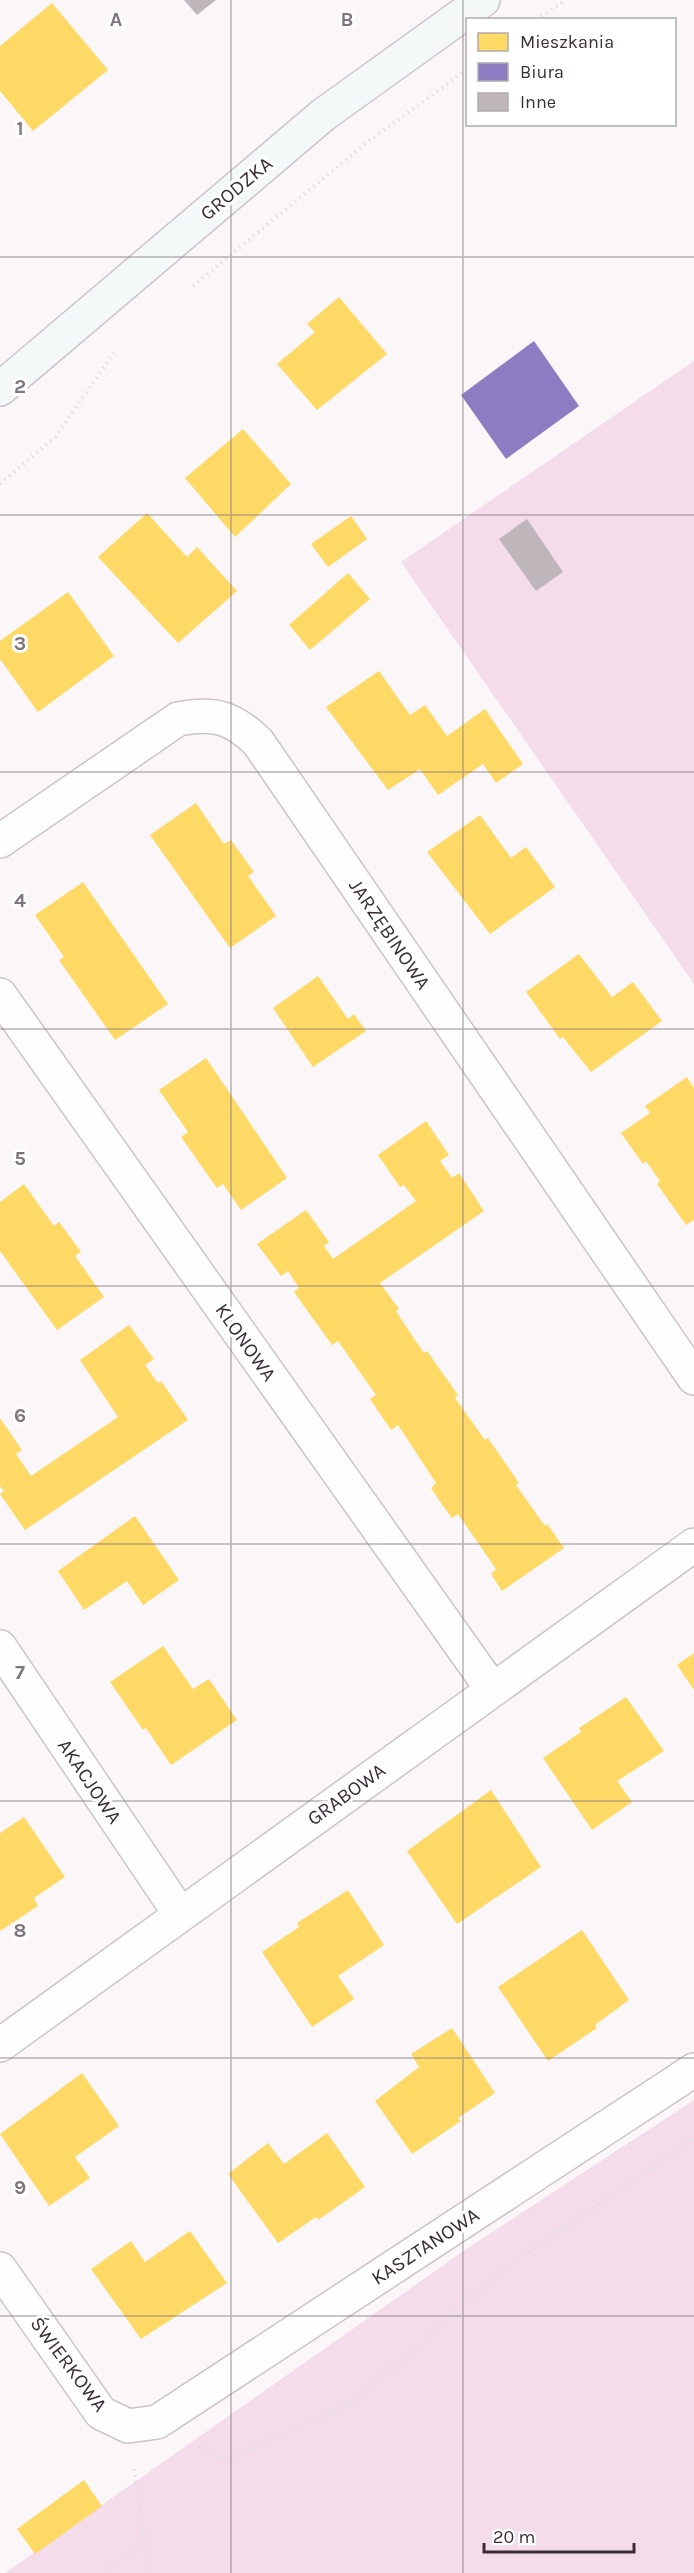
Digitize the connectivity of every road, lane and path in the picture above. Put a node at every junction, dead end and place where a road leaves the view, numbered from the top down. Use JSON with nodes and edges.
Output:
{"nodes":[{"id":1,"x":483,"y":0,"type":"edge"},
{"id":2,"x":566,"y":0,"type":"edge"},
{"id":3,"x":539,"y":18,"type":"edge"},
{"id":4,"x":466,"y":70,"type":"edge"},
{"id":5,"x":186,"y":292,"type":"dead end"},
{"id":6,"x":115,"y":351,"type":"dead end"},
{"id":7,"x":0,"y":390,"type":"edge"},
{"id":8,"x":0,"y":484,"type":"edge"},
{"id":9,"x":0,"y":842,"type":"edge"},
{"id":10,"x":0,"y":995,"type":"edge"},
{"id":11,"x":694,"y":1378,"type":"edge"},
{"id":12,"x":694,"y":1545,"type":"edge"},
{"id":13,"x":0,"y":1647,"type":"edge"},
{"id":14,"x":492,"y":1689,"type":"junction"},
{"id":15,"x":180,"y":1914,"type":"junction"},
{"id":16,"x":0,"y":2045,"type":"edge"},
{"id":17,"x":694,"y":2070,"type":"edge"},
{"id":18,"x":694,"y":2138,"type":"edge"},
{"id":19,"x":0,"y":2269,"type":"edge"},
{"id":20,"x":143,"y":2424,"type":"junction"},
{"id":21,"x":145,"y":2541,"type":"junction"},
{"id":22,"x":101,"y":2573,"type":"edge"},
{"id":23,"x":149,"y":2573,"type":"edge"}],
"edges":[{"from":1,"to":7,"type":"street","name":"GRODZKA"},
{"from":2,"to":3,"type":"path"},
{"from":4,"to":5,"type":"path"},
{"from":6,"to":8,"type":"path"},
{"from":9,"to":11,"type":"street","name":"JARZĘBINOWA"},
{"from":10,"to":14,"type":"street","name":"KLONOWA"},
{"from":12,"to":14,"type":"street","name":"GRABOWA"},
{"from":13,"to":15,"type":"street","name":"AKACJOWA"},
{"from":14,"to":15,"type":"street","name":"GRABOWA"},
{"from":15,"to":16,"type":"street","name":"GRABOWA"},
{"from":17,"to":20,"type":"street","name":"KASZTANOWA"},
{"from":18,"to":20,"type":"path"},
{"from":19,"to":20,"type":"street","name":"ŚWIERKOWA"},
{"from":20,"to":21,"type":"path"},
{"from":21,"to":22,"type":"path"},
{"from":21,"to":23,"type":"path"}]}
